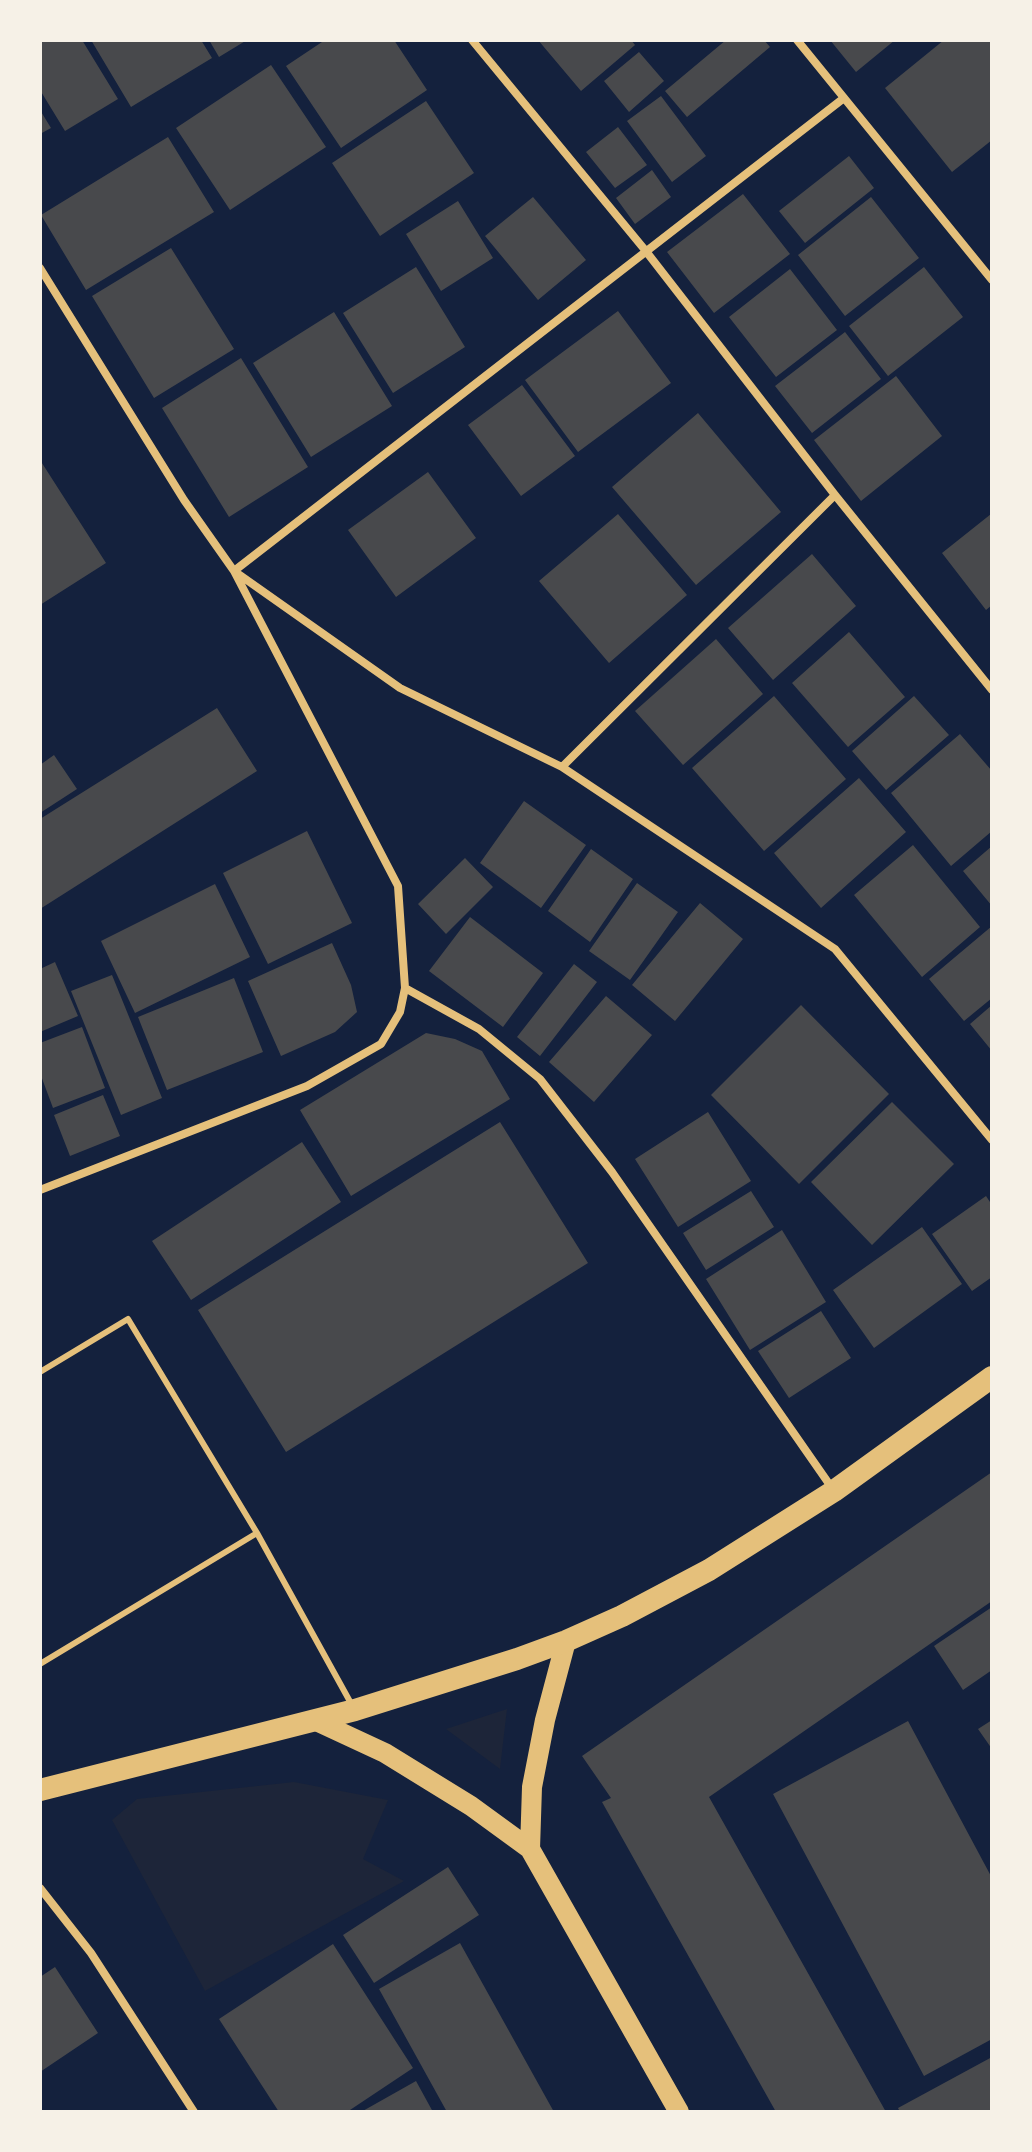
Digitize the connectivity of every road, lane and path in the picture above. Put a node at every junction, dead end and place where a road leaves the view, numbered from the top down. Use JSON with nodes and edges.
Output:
{"nodes":[{"id":1,"x":472,"y":40,"type":"edge"},
{"id":2,"x":797,"y":40,"type":"edge"},
{"id":3,"x":844,"y":98,"type":"junction"},
{"id":4,"x":645,"y":250,"type":"junction"},
{"id":5,"x":40,"y":268,"type":"edge"},
{"id":6,"x":992,"y":280,"type":"edge"},
{"id":7,"x":835,"y":495,"type":"junction"},
{"id":8,"x":234,"y":571,"type":"junction"},
{"id":9,"x":992,"y":690,"type":"edge"},
{"id":10,"x":562,"y":767,"type":"junction"},
{"id":11,"x":405,"y":988,"type":"junction"},
{"id":12,"x":992,"y":1140,"type":"edge"},
{"id":13,"x":40,"y":1190,"type":"edge"},
{"id":14,"x":40,"y":1372,"type":"edge"},
{"id":15,"x":992,"y":1377,"type":"edge"},
{"id":16,"x":834,"y":1491,"type":"junction"},
{"id":17,"x":257,"y":1533,"type":"junction"},
{"id":18,"x":566,"y":1641,"type":"junction"},
{"id":19,"x":40,"y":1664,"type":"edge"},
{"id":20,"x":355,"y":1710,"type":"junction"},
{"id":21,"x":314,"y":1720,"type":"junction"},
{"id":22,"x":40,"y":1790,"type":"edge"},
{"id":23,"x":530,"y":1849,"type":"junction"},
{"id":24,"x":40,"y":1888,"type":"edge"},
{"id":25,"x":194,"y":2112,"type":"edge"},
{"id":26,"x":679,"y":2112,"type":"edge"}],
"edges":[{"from":1,"to":4,"type":"street"},
{"from":2,"to":3,"type":"street"},
{"from":3,"to":4,"type":"street"},
{"from":3,"to":6,"type":"street"},
{"from":4,"to":7,"type":"street"},
{"from":4,"to":8,"type":"street"},
{"from":5,"to":8,"type":"street"},
{"from":7,"to":9,"type":"street"},
{"from":7,"to":10,"type":"street"},
{"from":8,"to":10,"type":"street"},
{"from":8,"to":11,"type":"street"},
{"from":10,"to":12,"type":"street"},
{"from":11,"to":13,"type":"street"},
{"from":11,"to":16,"type":"street"},
{"from":14,"to":17,"type":"lane"},
{"from":15,"to":16,"type":"highway"},
{"from":16,"to":18,"type":"highway"},
{"from":17,"to":19,"type":"lane"},
{"from":17,"to":20,"type":"lane"},
{"from":18,"to":20,"type":"highway"},
{"from":18,"to":23,"type":"main road"},
{"from":20,"to":21,"type":"highway"},
{"from":21,"to":22,"type":"highway"},
{"from":21,"to":23,"type":"main road"},
{"from":23,"to":26,"type":"main road"},
{"from":24,"to":25,"type":"street"}]}
